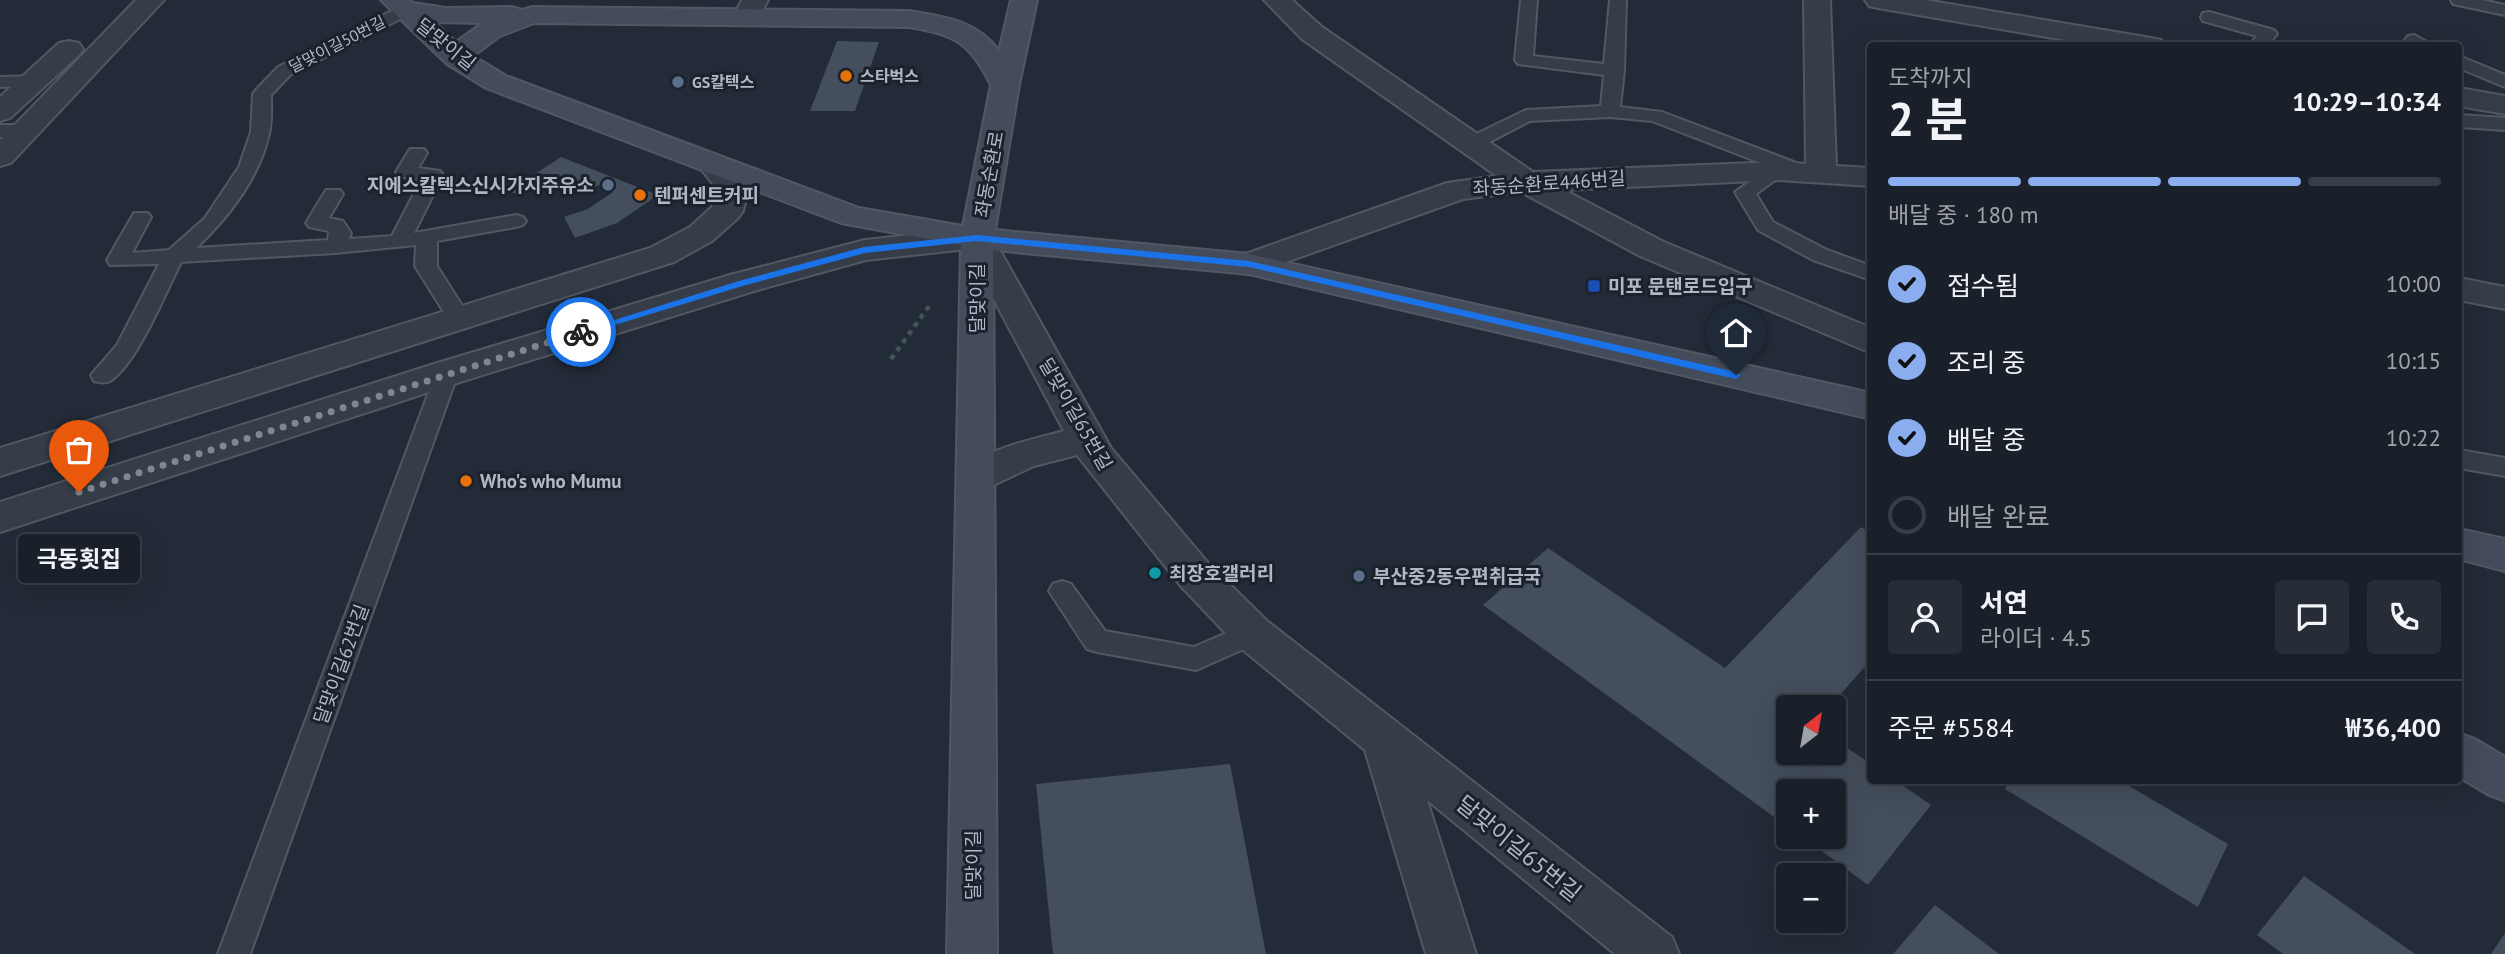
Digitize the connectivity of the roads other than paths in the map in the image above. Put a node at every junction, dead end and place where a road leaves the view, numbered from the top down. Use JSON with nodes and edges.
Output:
{"nodes":[{"id":1,"x":122,"y":0,"type":"edge"},
{"id":2,"x":151,"y":0,"type":"edge"},
{"id":3,"x":960,"y":0,"type":"edge"},
{"id":4,"x":1024,"y":0,"type":"edge"},
{"id":5,"x":1277,"y":0,"type":"edge"},
{"id":6,"x":1529,"y":0,"type":"edge"},
{"id":7,"x":1618,"y":0,"type":"edge"},
{"id":8,"x":1817,"y":0,"type":"edge"},
{"id":9,"x":1878,"y":0,"type":"edge"},
{"id":10,"x":2459,"y":0,"type":"edge"},
{"id":11,"x":399,"y":5,"type":"edge"},
{"id":12,"x":751,"y":8,"type":"edge"},
{"id":13,"x":2505,"y":10,"type":"edge"},
{"id":14,"x":532,"y":15,"type":"junction"},
{"id":15,"x":2209,"y":17,"type":"dead end"},
{"id":16,"x":909,"y":19,"type":"junction"},
{"id":17,"x":2127,"y":42,"type":"edge"},
{"id":18,"x":2260,"y":42,"type":"edge"},
{"id":19,"x":457,"y":58,"type":"junction"},
{"id":20,"x":2462,"y":62,"type":"edge"},
{"id":21,"x":1615,"y":71,"type":"junction"},
{"id":22,"x":34,"y":81,"type":"junction"},
{"id":23,"x":0,"y":82,"type":"edge"},
{"id":24,"x":2505,"y":82,"type":"edge"},
{"id":25,"x":1005,"y":85,"type":"junction"},
{"id":26,"x":2462,"y":97,"type":"edge"},
{"id":27,"x":2505,"y":104,"type":"edge"},
{"id":28,"x":1610,"y":111,"type":"junction"},
{"id":29,"x":0,"y":112,"type":"edge"},
{"id":30,"x":2462,"y":121,"type":"edge"},
{"id":31,"x":2505,"y":124,"type":"edge"},
{"id":32,"x":12,"y":131,"type":"edge"},
{"id":33,"x":1473,"y":143,"type":"junction"},
{"id":34,"x":417,"y":153,"type":"dead end"},
{"id":35,"x":0,"y":157,"type":"edge"},
{"id":36,"x":713,"y":165,"type":"junction"},
{"id":37,"x":1800,"y":172,"type":"junction"},
{"id":38,"x":1867,"y":177,"type":"edge"},
{"id":39,"x":1526,"y":182,"type":"junction"},
{"id":40,"x":333,"y":194,"type":"dead end"},
{"id":41,"x":141,"y":217,"type":"dead end"},
{"id":42,"x":516,"y":221,"type":"dead end"},
{"id":43,"x":426,"y":237,"type":"junction"},
{"id":44,"x":977,"y":238,"type":"junction"},
{"id":45,"x":399,"y":242,"type":"junction"},
{"id":46,"x":335,"y":247,"type":"junction"},
{"id":47,"x":173,"y":258,"type":"junction"},
{"id":48,"x":1249,"y":264,"type":"junction"},
{"id":49,"x":1867,"y":272,"type":"edge"},
{"id":50,"x":2462,"y":290,"type":"edge"},
{"id":51,"x":2505,"y":298,"type":"edge"},
{"id":52,"x":460,"y":320,"type":"junction"},
{"id":53,"x":1867,"y":339,"type":"edge"},
{"id":54,"x":447,"y":373,"type":"junction"},
{"id":55,"x":102,"y":375,"type":"dead end"},
{"id":56,"x":1867,"y":405,"type":"edge"},
{"id":57,"x":1087,"y":439,"type":"junction"},
{"id":58,"x":2462,"y":460,"type":"edge"},
{"id":59,"x":0,"y":462,"type":"edge"},
{"id":60,"x":2505,"y":467,"type":"edge"},
{"id":61,"x":976,"y":480,"type":"junction"},
{"id":62,"x":0,"y":517,"type":"edge"},
{"id":63,"x":2462,"y":545,"type":"edge"},
{"id":64,"x":2505,"y":555,"type":"edge"},
{"id":65,"x":1062,"y":591,"type":"dead end"},
{"id":66,"x":1252,"y":633,"type":"junction"},
{"id":67,"x":1385,"y":740,"type":"junction"},
{"id":68,"x":2462,"y":754,"type":"edge"},
{"id":69,"x":2505,"y":781,"type":"edge"},
{"id":70,"x":234,"y":954,"type":"edge"},
{"id":71,"x":972,"y":954,"type":"edge"},
{"id":72,"x":1451,"y":954,"type":"edge"},
{"id":73,"x":1654,"y":954,"type":"edge"}],
"edges":[{"from":1,"to":22,"type":"street"},
{"from":2,"to":32,"type":"street"},
{"from":3,"to":16,"type":"main road"},
{"from":4,"to":25,"type":"main road","name":"좌동순환로"},
{"from":5,"to":33,"type":"street"},
{"from":6,"to":21,"type":"lane"},
{"from":7,"to":21,"type":"lane"},
{"from":8,"to":37,"type":"street"},
{"from":9,"to":17,"type":"street"},
{"from":10,"to":13,"type":"lane"},
{"from":11,"to":14,"type":"main road"},
{"from":11,"to":19,"type":"main road","name":"달맞이길"},
{"from":11,"to":47,"type":"lane","name":"달맞이길50번길"},
{"from":12,"to":14,"type":"main road"},
{"from":12,"to":16,"type":"main road"},
{"from":14,"to":19,"type":"main road"},
{"from":15,"to":18,"type":"lane"},
{"from":16,"to":25,"type":"main road"},
{"from":19,"to":36,"type":"main road","name":"달맞이길"},
{"from":20,"to":24,"type":"lane"},
{"from":21,"to":28,"type":"lane"},
{"from":22,"to":23,"type":"lane"},
{"from":22,"to":29,"type":"street"},
{"from":25,"to":44,"type":"main road","name":"좌동순환로"},
{"from":26,"to":27,"type":"street"},
{"from":28,"to":33,"type":"lane","name":"좌동순환로446번길"},
{"from":28,"to":37,"type":"lane","name":"좌동순환로446번길"},
{"from":30,"to":31,"type":"lane"},
{"from":32,"to":35,"type":"street"},
{"from":33,"to":39,"type":"street"},
{"from":34,"to":45,"type":"lane"},
{"from":36,"to":44,"type":"main road","name":"달맞이길"},
{"from":36,"to":52,"type":"street"},
{"from":37,"to":38,"type":"street","name":"좌동순환로446번길"},
{"from":37,"to":39,"type":"street","name":"좌동순환로446번길"},
{"from":37,"to":49,"type":"lane"},
{"from":39,"to":48,"type":"street","name":"좌동순환로446번길"},
{"from":39,"to":53,"type":"street"},
{"from":40,"to":46,"type":"lane"},
{"from":41,"to":47,"type":"lane"},
{"from":42,"to":43,"type":"lane"},
{"from":43,"to":45,"type":"lane"},
{"from":43,"to":52,"type":"lane"},
{"from":44,"to":48,"type":"main road","name":"좌동순환로"},
{"from":44,"to":54,"type":"street"},
{"from":44,"to":57,"type":"street","name":"달맞이길65번길"},
{"from":44,"to":61,"type":"main road","name":"달맞이길"},
{"from":45,"to":46,"type":"lane"},
{"from":46,"to":47,"type":"lane"},
{"from":47,"to":55,"type":"lane","name":"달맞이길50번길"},
{"from":48,"to":56,"type":"main road","name":"좌동순환로"},
{"from":50,"to":51,"type":"street"},
{"from":52,"to":59,"type":"street"},
{"from":54,"to":62,"type":"street"},
{"from":54,"to":70,"type":"lane","name":"달맞이길62번길"},
{"from":57,"to":61,"type":"street"},
{"from":57,"to":66,"type":"street","name":"달맞이길65번길"},
{"from":58,"to":60,"type":"lane"},
{"from":61,"to":71,"type":"main road","name":"달맞이길"},
{"from":63,"to":64,"type":"main road"},
{"from":65,"to":66,"type":"lane"},
{"from":66,"to":67,"type":"street","name":"달맞이길65번길"},
{"from":67,"to":72,"type":"street"},
{"from":67,"to":73,"type":"street","name":"달맞이길65번길"},
{"from":68,"to":69,"type":"main road"}]}
